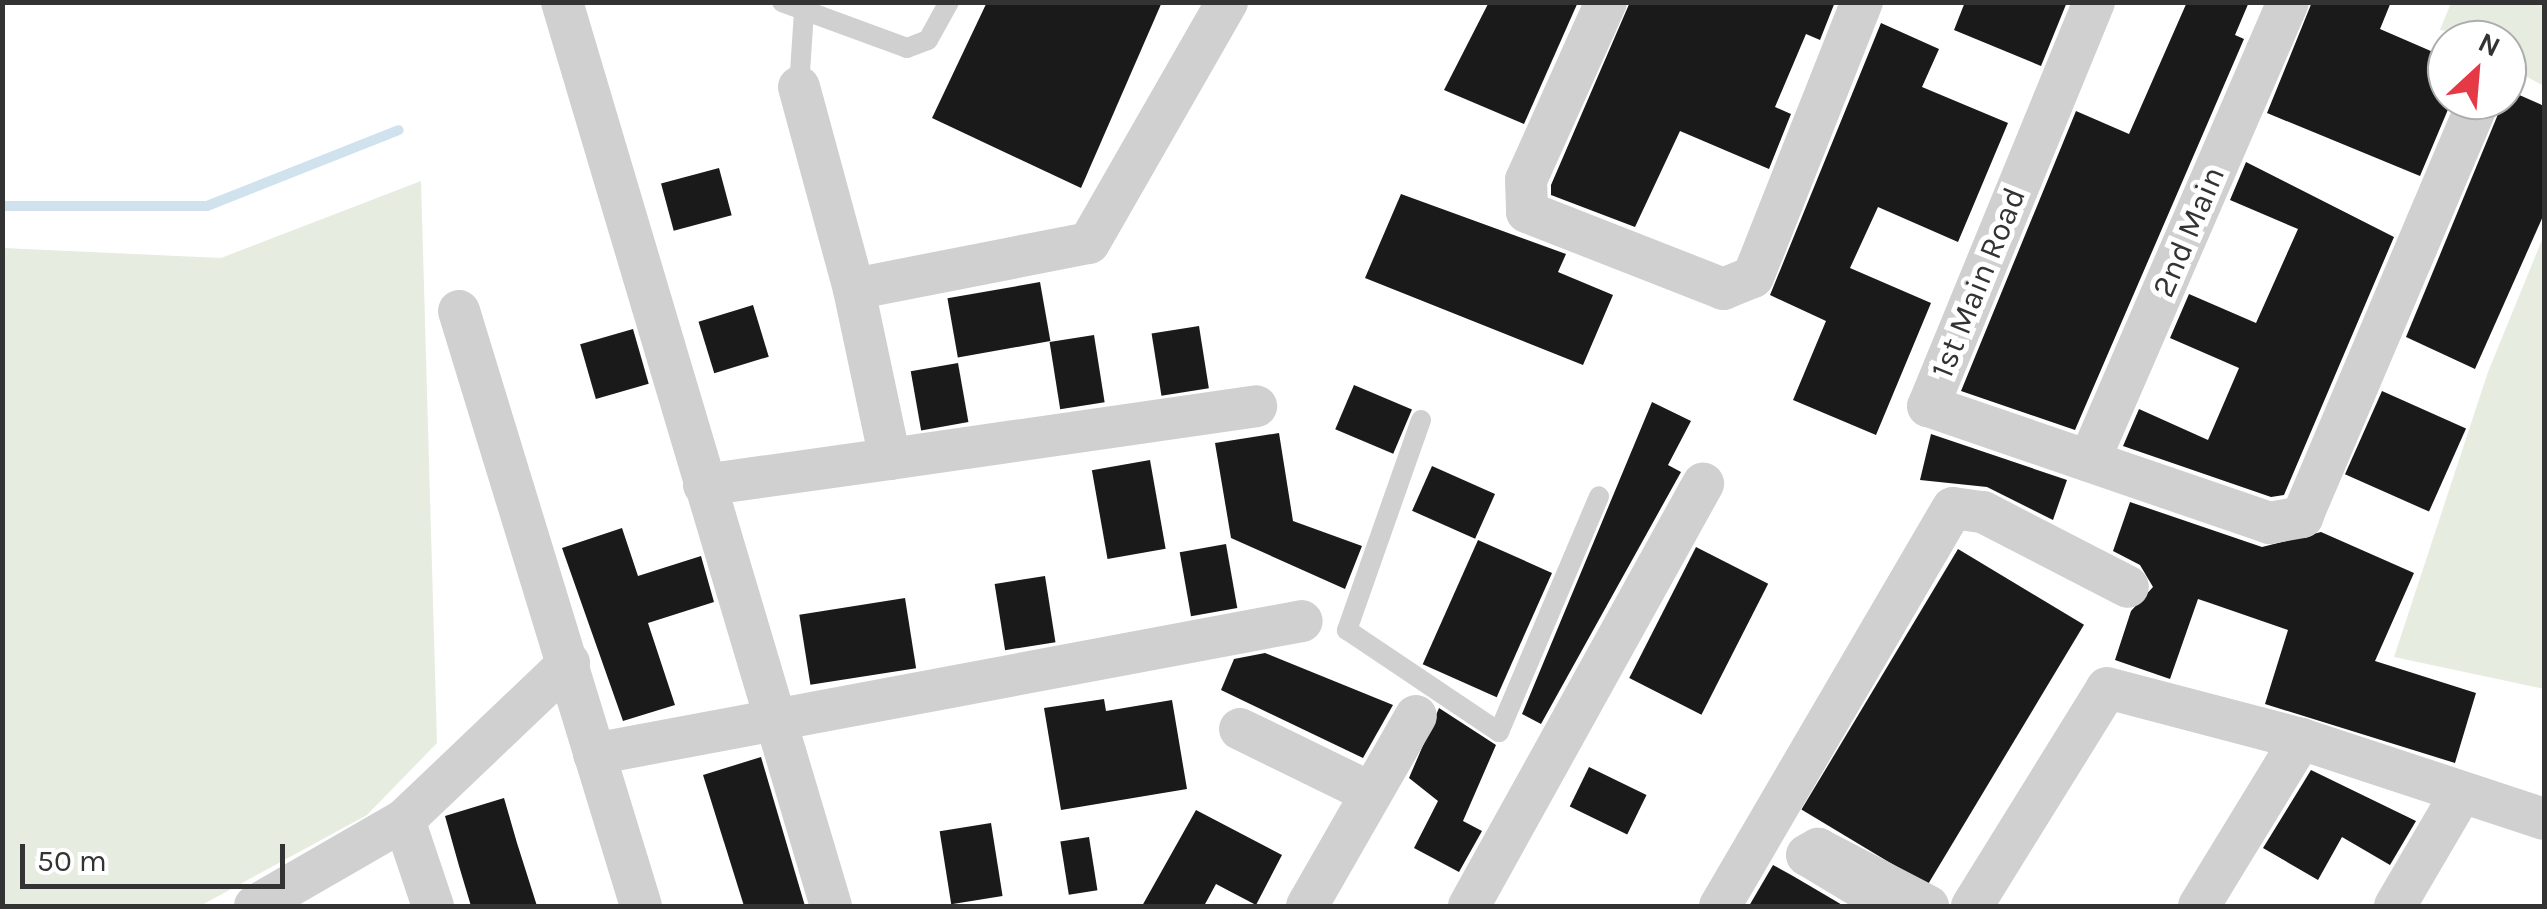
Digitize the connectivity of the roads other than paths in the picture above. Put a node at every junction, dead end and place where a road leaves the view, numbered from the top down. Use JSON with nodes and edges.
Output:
{"nodes":[{"id":1,"x":562,"y":2,"type":"edge"},
{"id":2,"x":782,"y":2,"type":"edge"},
{"id":3,"x":950,"y":2,"type":"edge"},
{"id":4,"x":1227,"y":2,"type":"edge"},
{"id":5,"x":1606,"y":2,"type":"edge"},
{"id":6,"x":1862,"y":2,"type":"edge"},
{"id":7,"x":2094,"y":2,"type":"edge"},
{"id":8,"x":2288,"y":2,"type":"edge"},
{"id":9,"x":804,"y":11,"type":"junction"},
{"id":10,"x":799,"y":87,"type":"joint"},
{"id":11,"x":2470,"y":120,"type":"edge"},
{"id":12,"x":854,"y":289,"type":"junction"},
{"id":13,"x":459,"y":311,"type":"dead end"},
{"id":14,"x":1256,"y":406,"type":"dead end"},
{"id":15,"x":1422,"y":420,"type":"dead end"},
{"id":16,"x":890,"y":459,"type":"junction"},
{"id":17,"x":2089,"y":462,"type":"junction"},
{"id":18,"x":1703,"y":483,"type":"dead end"},
{"id":19,"x":704,"y":486,"type":"junction"},
{"id":20,"x":1599,"y":496,"type":"dead end"},
{"id":21,"x":2128,"y":587,"type":"dead end"},
{"id":22,"x":1302,"y":621,"type":"joint"},
{"id":23,"x":1348,"y":630,"type":"junction"},
{"id":24,"x":569,"y":664,"type":"junction"},
{"id":25,"x":1416,"y":716,"type":"dead end"},
{"id":26,"x":781,"y":725,"type":"junction"},
{"id":27,"x":1240,"y":729,"type":"dead end"},
{"id":28,"x":2301,"y":739,"type":"junction"},
{"id":29,"x":594,"y":754,"type":"junction"},
{"id":30,"x":1371,"y":794,"type":"junction"},
{"id":31,"x":2460,"y":795,"type":"junction"},
{"id":32,"x":2544,"y":819,"type":"edge"},
{"id":33,"x":404,"y":820,"type":"junction"},
{"id":34,"x":1759,"y":837,"type":"junction"},
{"id":35,"x":1807,"y":859,"type":"junction"},
{"id":36,"x":255,"y":906,"type":"edge"},
{"id":37,"x":433,"y":906,"type":"edge"},
{"id":38,"x":641,"y":906,"type":"edge"},
{"id":39,"x":830,"y":906,"type":"edge"},
{"id":40,"x":1308,"y":906,"type":"edge"},
{"id":41,"x":1469,"y":906,"type":"edge"},
{"id":42,"x":1720,"y":906,"type":"edge"},
{"id":43,"x":1892,"y":906,"type":"edge"},
{"id":44,"x":1928,"y":906,"type":"edge"},
{"id":45,"x":1972,"y":906,"type":"edge"},
{"id":46,"x":2199,"y":906,"type":"edge"},
{"id":47,"x":2395,"y":906,"type":"edge"}],
"edges":[{"from":1,"to":19,"type":"street"},
{"from":2,"to":9,"type":"lane"},
{"from":3,"to":9,"type":"lane"},
{"from":4,"to":12,"type":"street"},
{"from":5,"to":6,"type":"street"},
{"from":7,"to":17,"type":"street","name":"1st Main Road"},
{"from":8,"to":17,"type":"street","name":"2nd Main"},
{"from":9,"to":10,"type":"lane"},
{"from":10,"to":12,"type":"street"},
{"from":11,"to":17,"type":"street"},
{"from":12,"to":16,"type":"street"},
{"from":13,"to":24,"type":"street"},
{"from":14,"to":16,"type":"street"},
{"from":15,"to":23,"type":"lane"},
{"from":16,"to":19,"type":"street"},
{"from":18,"to":41,"type":"street"},
{"from":19,"to":26,"type":"street"},
{"from":20,"to":23,"type":"lane"},
{"from":21,"to":34,"type":"street"},
{"from":22,"to":23,"type":"lane"},
{"from":22,"to":26,"type":"street"},
{"from":24,"to":29,"type":"street"},
{"from":24,"to":33,"type":"street"},
{"from":25,"to":30,"type":"street"},
{"from":26,"to":29,"type":"street"},
{"from":26,"to":39,"type":"street"},
{"from":27,"to":30,"type":"street"},
{"from":28,"to":31,"type":"street"},
{"from":28,"to":45,"type":"street"},
{"from":28,"to":46,"type":"street"},
{"from":29,"to":38,"type":"street"},
{"from":30,"to":40,"type":"street"},
{"from":31,"to":32,"type":"street"},
{"from":31,"to":47,"type":"street"},
{"from":33,"to":36,"type":"street"},
{"from":33,"to":37,"type":"street"},
{"from":34,"to":35,"type":"street"},
{"from":34,"to":42,"type":"street"},
{"from":35,"to":43,"type":"street"},
{"from":35,"to":44,"type":"street"}]}
